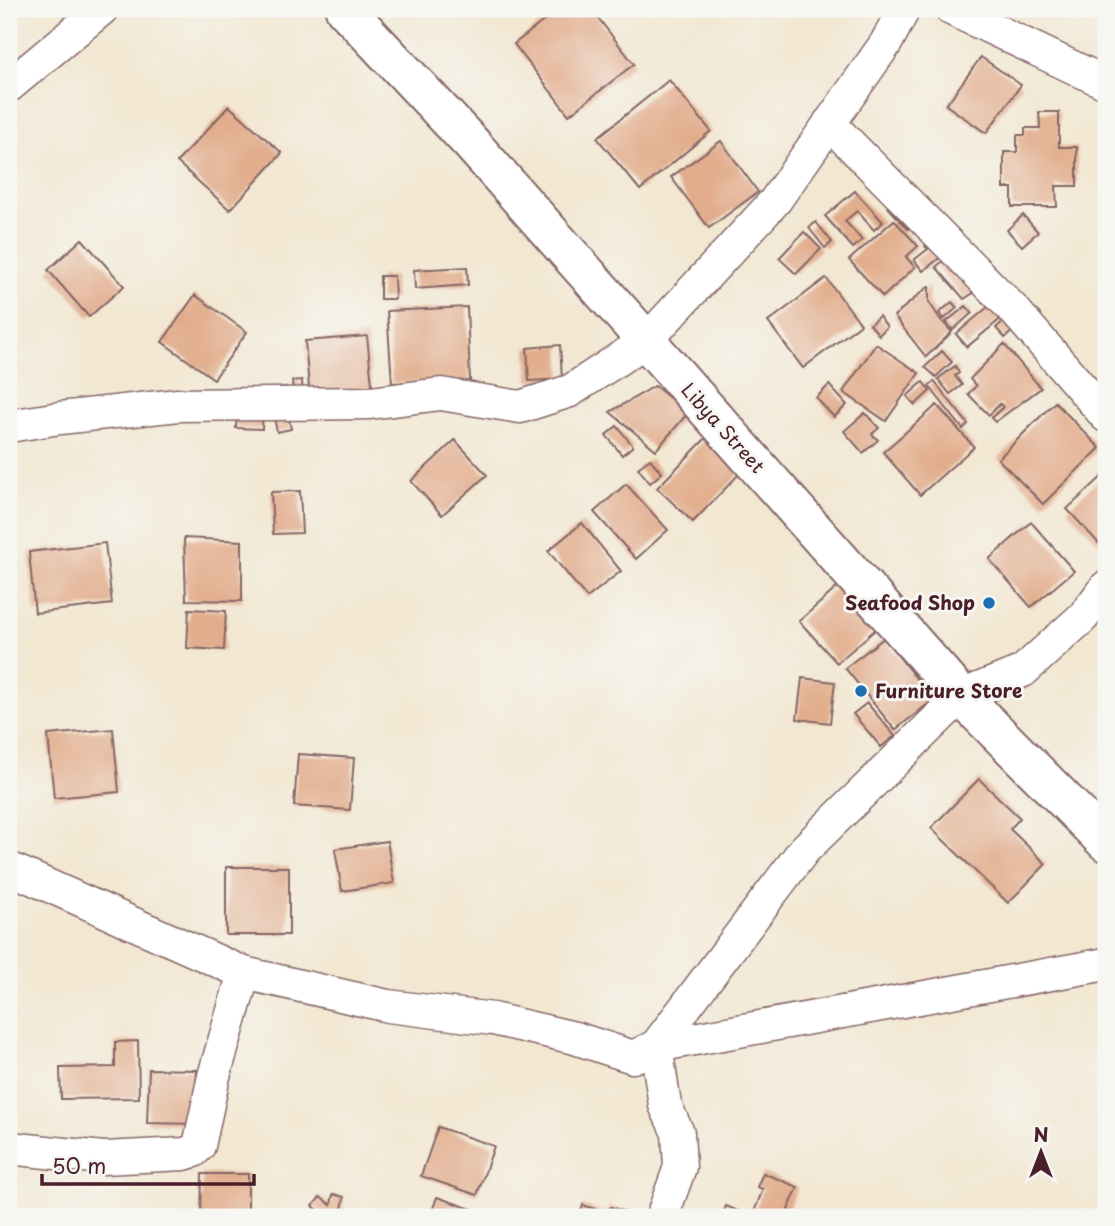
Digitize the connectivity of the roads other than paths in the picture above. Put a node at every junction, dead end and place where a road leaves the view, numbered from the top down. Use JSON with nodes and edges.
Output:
{"nodes":[{"id":1,"x":102,"y":9,"type":"edge"},
{"id":2,"x":345,"y":9,"type":"edge"},
{"id":3,"x":904,"y":9,"type":"edge"},
{"id":4,"x":951,"y":9,"type":"edge"},
{"id":5,"x":1106,"y":83,"type":"edge"},
{"id":6,"x":9,"y":86,"type":"edge"},
{"id":7,"x":829,"y":123,"type":"junction"},
{"id":8,"x":646,"y":341,"type":"junction"},
{"id":9,"x":1106,"y":416,"type":"edge"},
{"id":10,"x":9,"y":426,"type":"edge"},
{"id":11,"x":1106,"y":587,"type":"edge"},
{"id":12,"x":961,"y":696,"type":"junction"},
{"id":13,"x":1106,"y":842,"type":"edge"},
{"id":14,"x":9,"y":868,"type":"edge"},
{"id":15,"x":1106,"y":964,"type":"edge"},
{"id":16,"x":244,"y":973,"type":"junction"},
{"id":17,"x":656,"y":1046,"type":"junction"},
{"id":18,"x":9,"y":1149,"type":"edge"},
{"id":19,"x":662,"y":1217,"type":"edge"}],
"edges":[{"from":1,"to":6,"type":"street"},
{"from":2,"to":8,"type":"main road","name":"Libya Street"},
{"from":3,"to":7,"type":"street"},
{"from":4,"to":5,"type":"street"},
{"from":7,"to":8,"type":"street"},
{"from":7,"to":9,"type":"street"},
{"from":8,"to":10,"type":"street"},
{"from":8,"to":12,"type":"main road","name":"Libya Street"},
{"from":11,"to":12,"type":"street"},
{"from":12,"to":13,"type":"main road","name":"Libya Street"},
{"from":12,"to":17,"type":"street"},
{"from":14,"to":16,"type":"street"},
{"from":15,"to":17,"type":"street"},
{"from":16,"to":17,"type":"street"},
{"from":16,"to":18,"type":"street"},
{"from":17,"to":19,"type":"street"}]}
